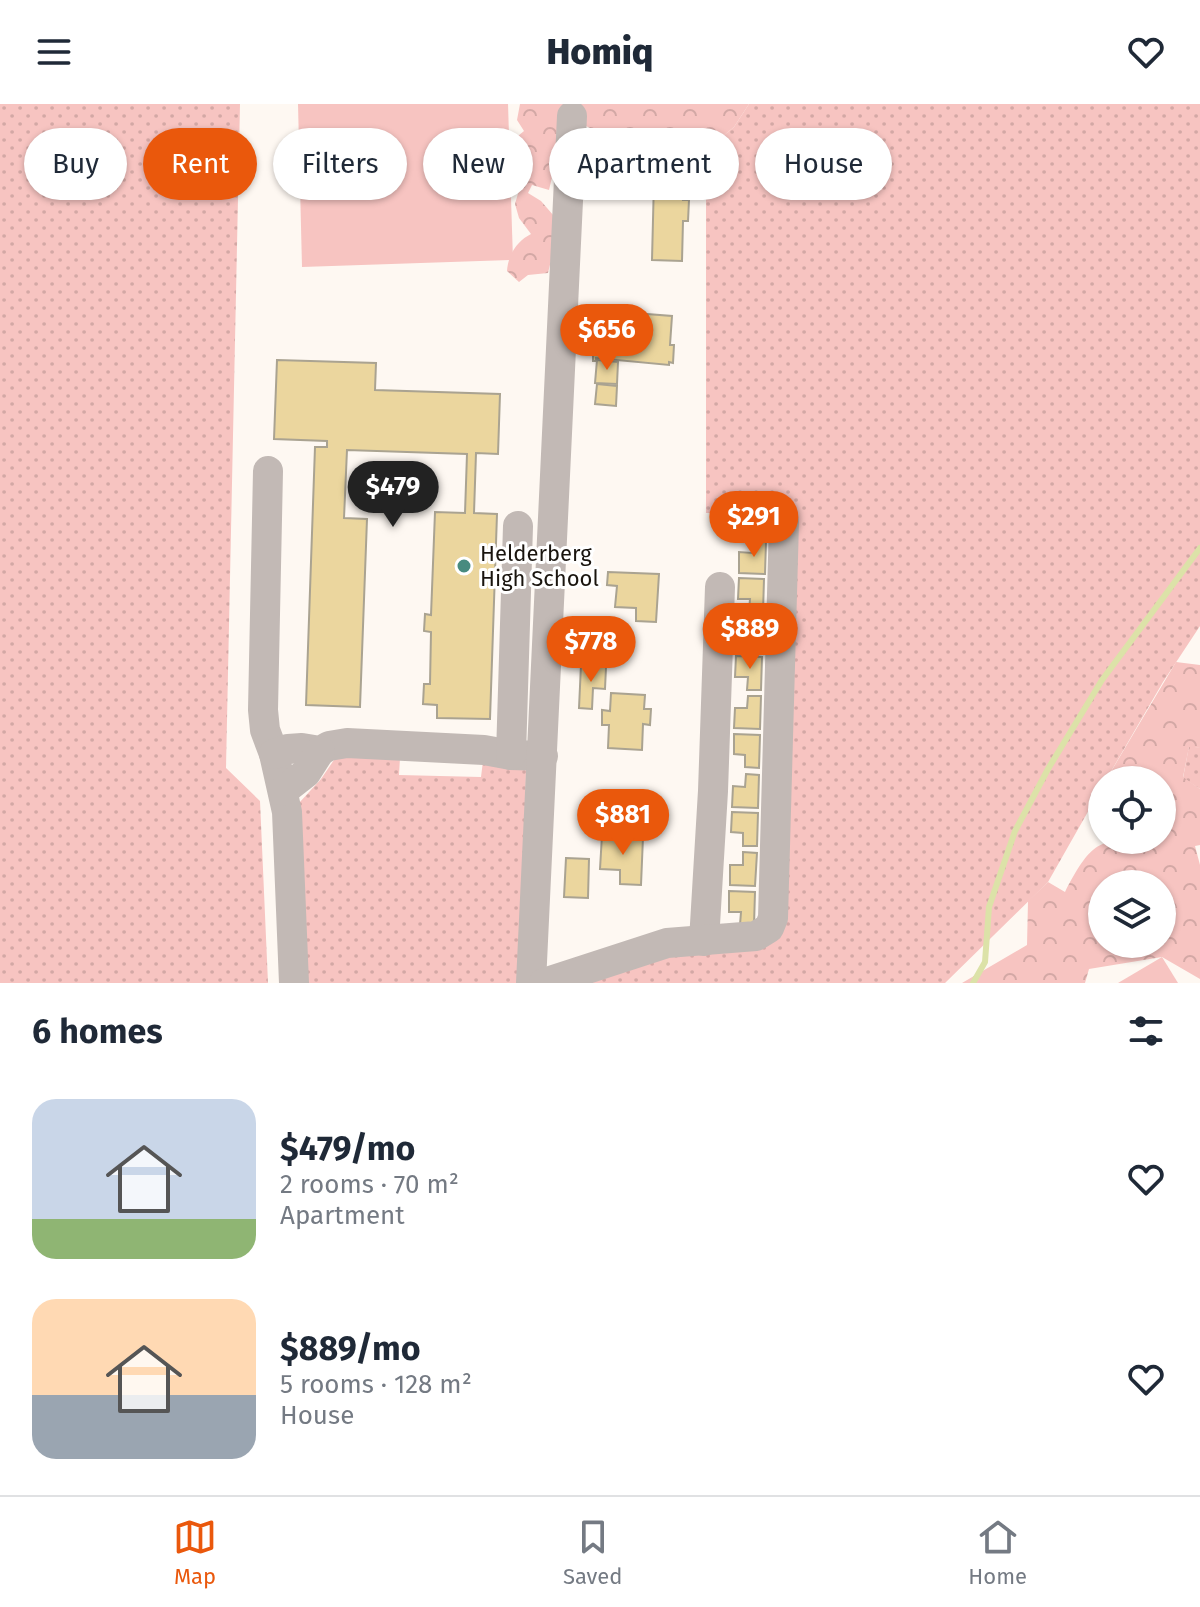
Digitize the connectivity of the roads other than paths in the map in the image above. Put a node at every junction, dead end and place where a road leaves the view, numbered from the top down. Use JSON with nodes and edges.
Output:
{"nodes":[{"id":1,"x":572,"y":116,"type":"dead end"},
{"id":2,"x":268,"y":471,"type":"dead end"},
{"id":3,"x":784,"y":522,"type":"dead end"},
{"id":4,"x":518,"y":526,"type":"dead end"},
{"id":5,"x":720,"y":587,"type":"dead end"},
{"id":6,"x":320,"y":751,"type":"junction"},
{"id":7,"x":274,"y":754,"type":"junction"},
{"id":8,"x":511,"y":755,"type":"junction"},
{"id":9,"x":543,"y":756,"type":"junction"},
{"id":10,"x":283,"y":791,"type":"junction"},
{"id":11,"x":704,"y":941,"type":"junction"},
{"id":12,"x":294,"y":983,"type":"edge"},
{"id":13,"x":531,"y":983,"type":"edge"},
{"id":14,"x":544,"y":983,"type":"edge"}],
"edges":[{"from":1,"to":9,"type":"street"},
{"from":2,"to":7,"type":"street"},
{"from":3,"to":11,"type":"street"},
{"from":4,"to":8,"type":"street"},
{"from":5,"to":11,"type":"street"},
{"from":6,"to":7,"type":"street"},
{"from":6,"to":8,"type":"street"},
{"from":6,"to":10,"type":"street"},
{"from":7,"to":10,"type":"street"},
{"from":8,"to":9,"type":"street"},
{"from":9,"to":13,"type":"street"},
{"from":10,"to":12,"type":"street"},
{"from":11,"to":14,"type":"street"}]}
